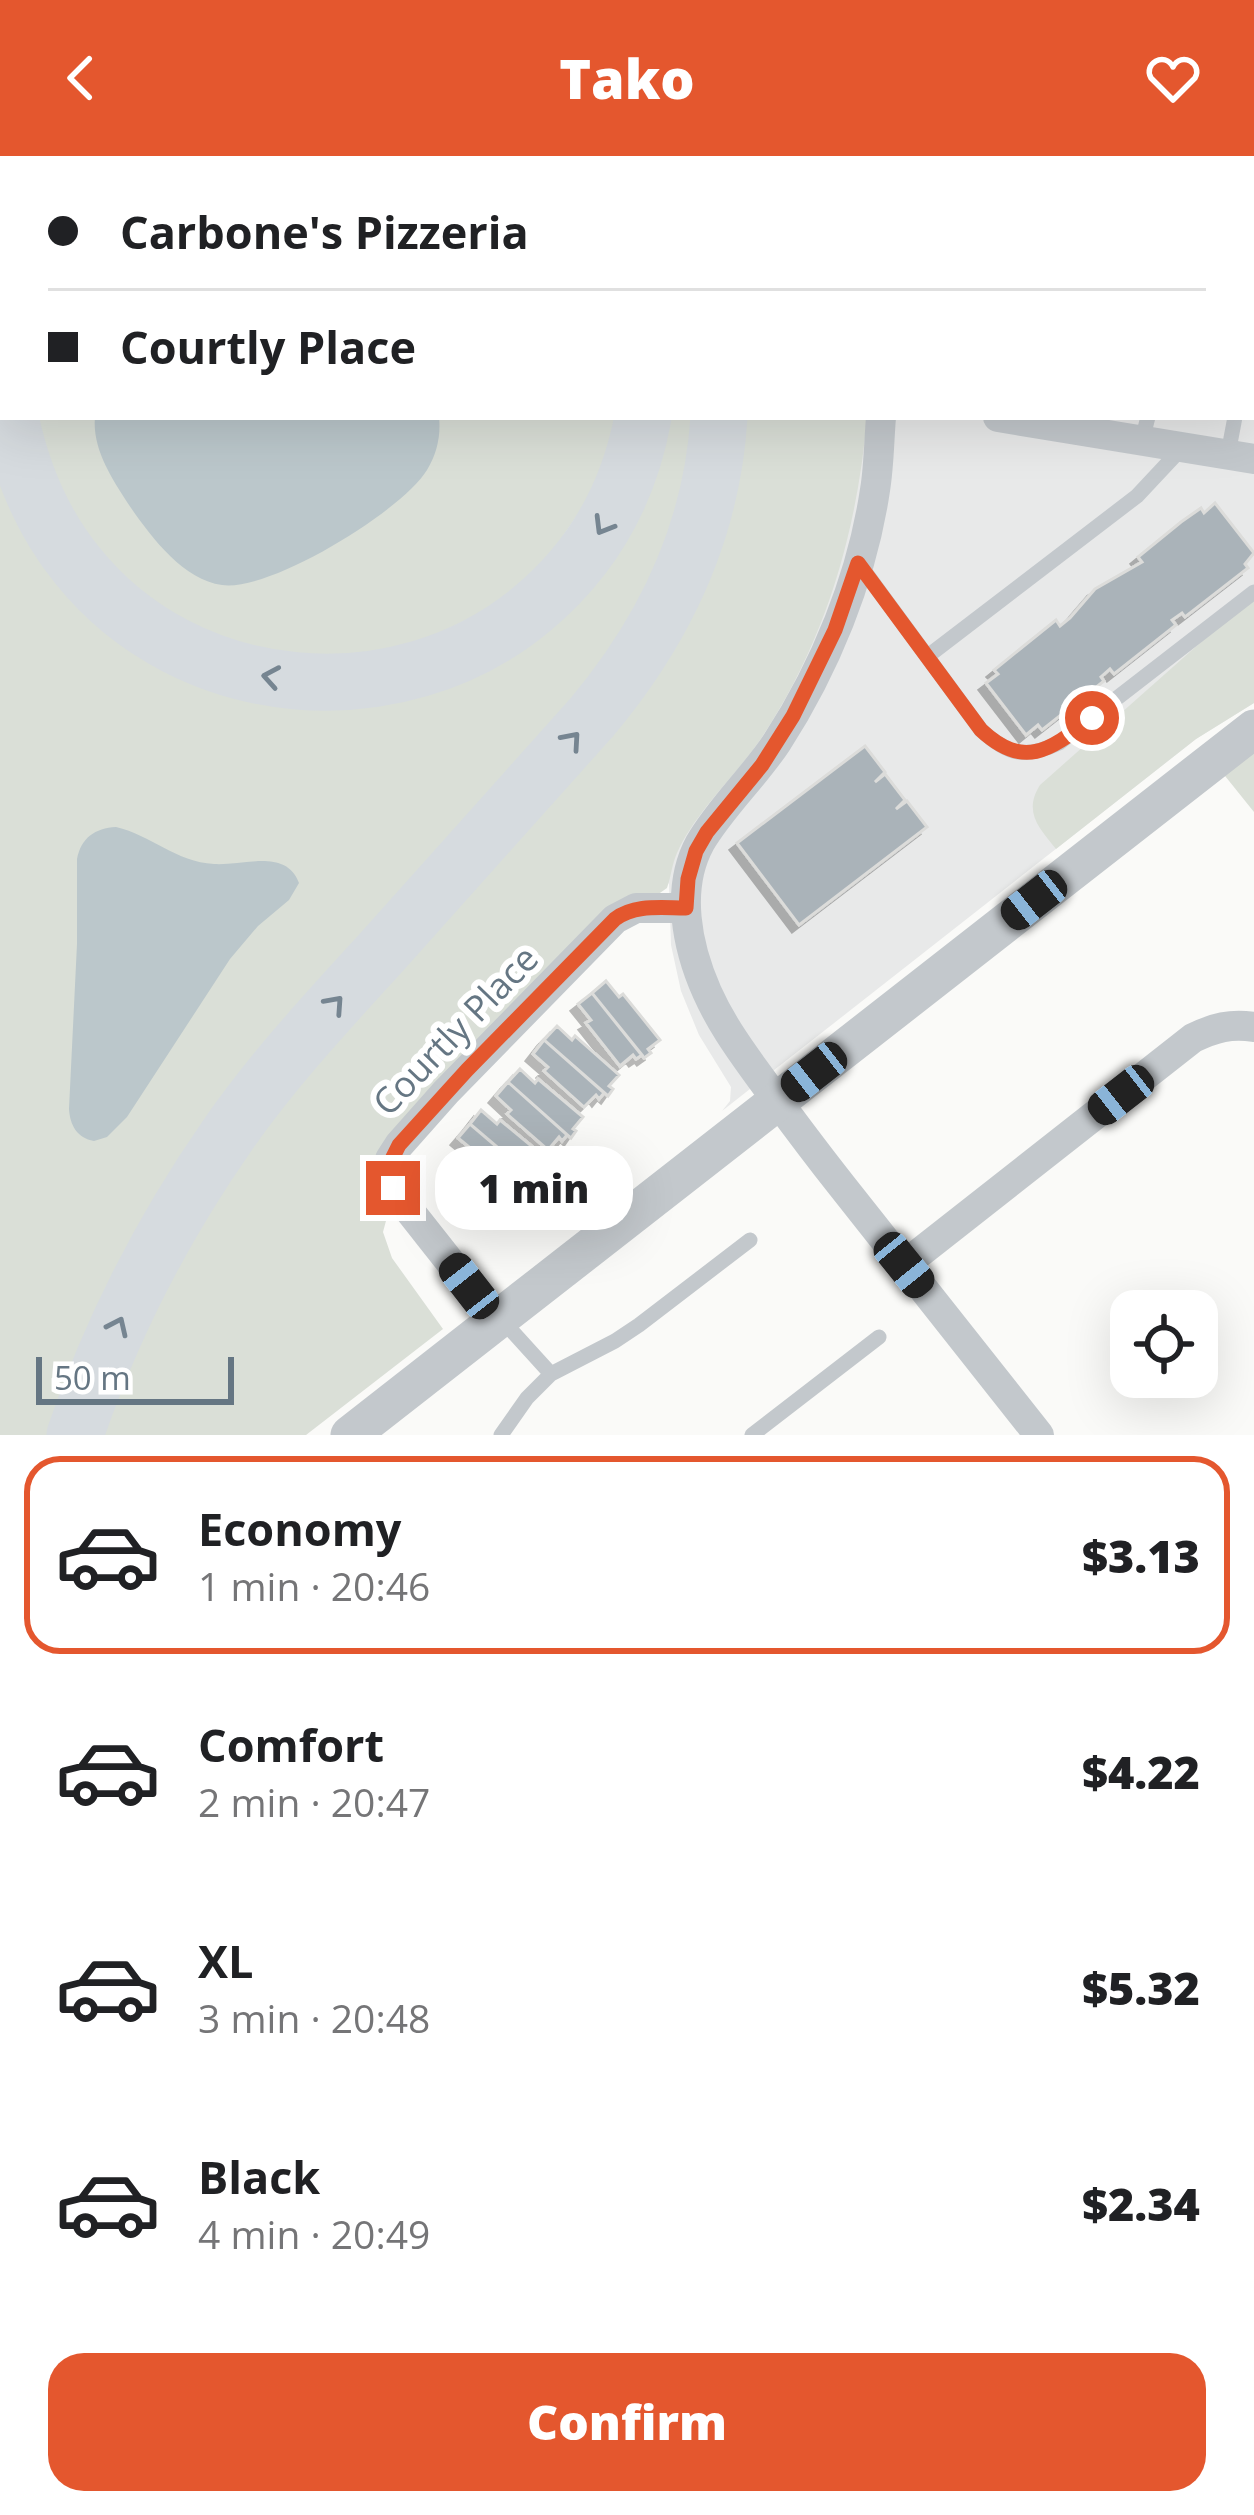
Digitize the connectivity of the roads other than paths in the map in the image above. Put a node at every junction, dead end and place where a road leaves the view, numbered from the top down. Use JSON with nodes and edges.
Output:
{"nodes":[{"id":1,"x":11,"y":420,"type":"edge"},
{"id":2,"x":642,"y":420,"type":"edge"},
{"id":3,"x":719,"y":420,"type":"edge"},
{"id":4,"x":880,"y":420,"type":"edge"},
{"id":5,"x":1235,"y":420,"type":"edge"},
{"id":6,"x":1055,"y":422,"type":"edge"},
{"id":7,"x":1145,"y":429,"type":"edge"},
{"id":8,"x":1183,"y":447,"type":"junction"},
{"id":9,"x":1241,"y":456,"type":"edge"},
{"id":10,"x":858,"y":563,"type":"junction"},
{"id":11,"x":1254,"y":592,"type":"edge"},
{"id":12,"x":928,"y":656,"type":"junction"},
{"id":13,"x":1254,"y":729,"type":"edge"},
{"id":14,"x":686,"y":908,"type":"junction"},
{"id":15,"x":1254,"y":1027,"type":"edge"},
{"id":16,"x":777,"y":1101,"type":"junction"},
{"id":17,"x":750,"y":1240,"type":"dead end"},
{"id":18,"x":904,"y":1265,"type":"junction"},
{"id":19,"x":500,"y":1318,"type":"junction"},
{"id":20,"x":880,"y":1336,"type":"dead end"},
{"id":21,"x":551,"y":1374,"type":"junction"},
{"id":22,"x":1023,"y":1429,"type":"edge"},
{"id":23,"x":75,"y":1435,"type":"edge"},
{"id":24,"x":350,"y":1435,"type":"edge"},
{"id":25,"x":501,"y":1435,"type":"edge"},
{"id":26,"x":752,"y":1435,"type":"edge"}],
"edges":[{"from":2,"to":1,"type":"highway","one_way":true},
{"from":23,"to":3,"type":"highway","one_way":true},
{"from":4,"to":10,"type":"street"},
{"from":5,"to":9,"type":"lane"},
{"from":6,"to":7,"type":"street"},
{"from":7,"to":8,"type":"street"},
{"from":8,"to":9,"type":"street"},
{"from":8,"to":12,"type":"lane"},
{"from":10,"to":12,"type":"lane"},
{"from":10,"to":14,"type":"street"},
{"from":11,"to":12,"type":"lane"},
{"from":13,"to":16,"type":"street"},
{"from":14,"to":16,"type":"street"},
{"from":14,"to":19,"type":"street","name":"Courtly Place"},
{"from":15,"to":18,"type":"street"},
{"from":16,"to":18,"type":"street"},
{"from":16,"to":19,"type":"street"},
{"from":17,"to":21,"type":"lane"},
{"from":18,"to":22,"type":"street"},
{"from":19,"to":21,"type":"lane"},
{"from":19,"to":24,"type":"street"},
{"from":20,"to":26,"type":"lane"},
{"from":21,"to":25,"type":"lane"}]}
